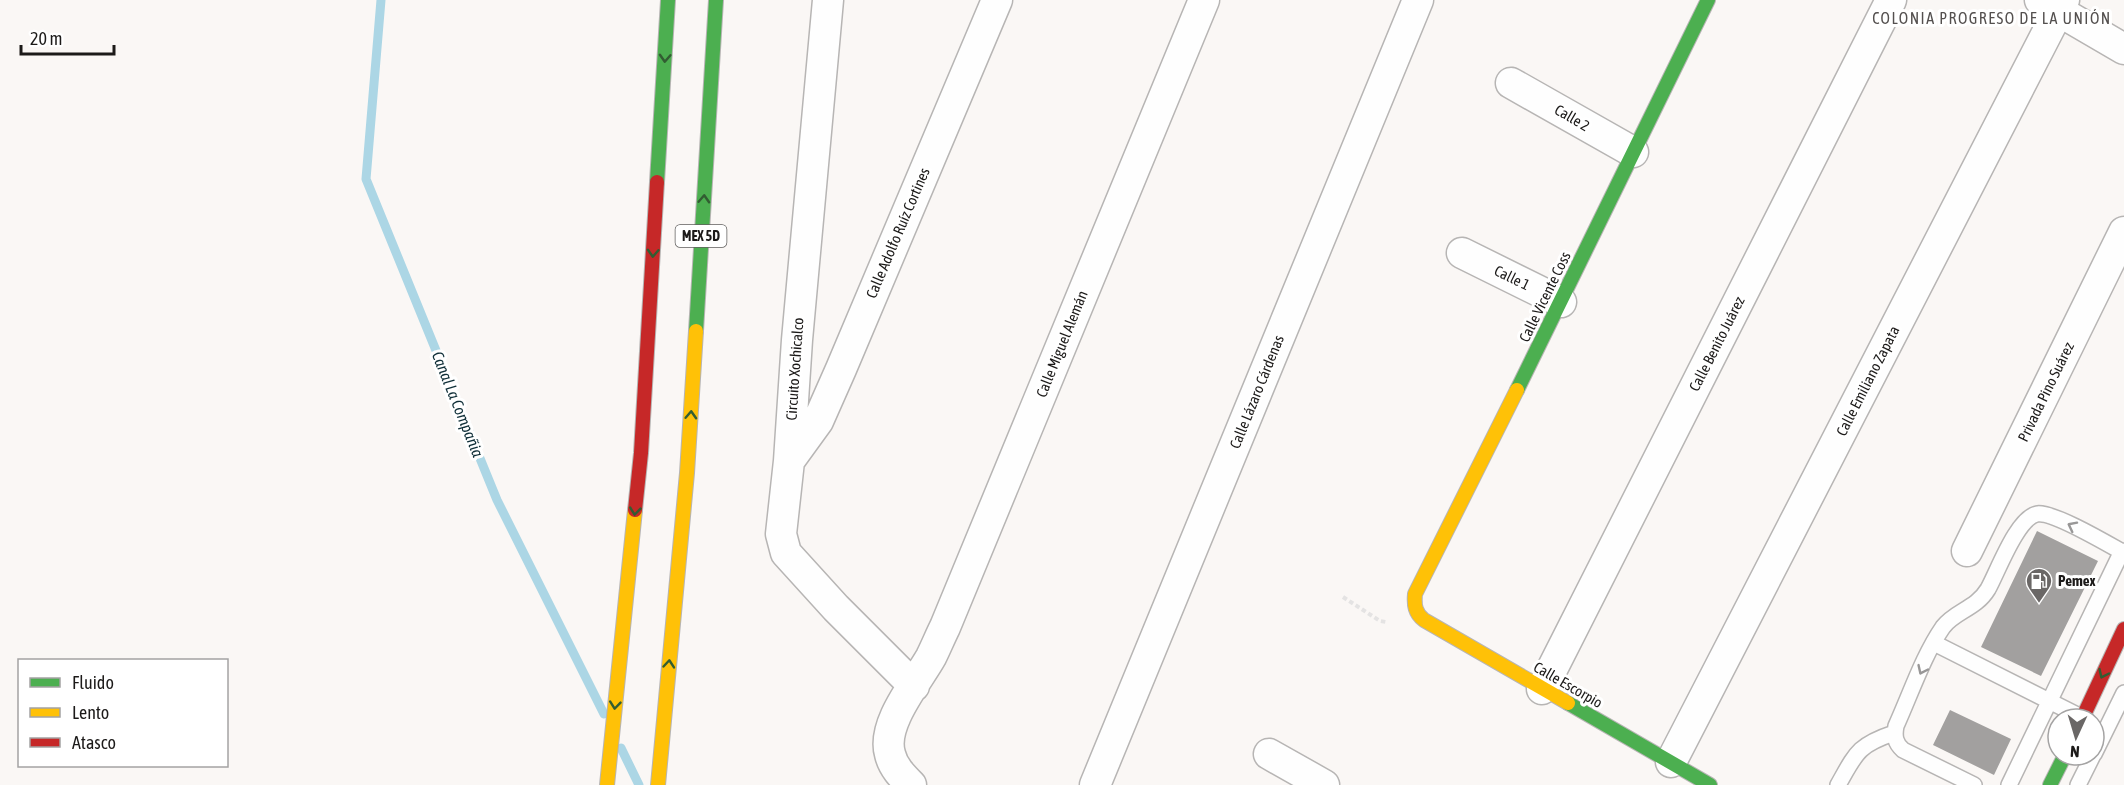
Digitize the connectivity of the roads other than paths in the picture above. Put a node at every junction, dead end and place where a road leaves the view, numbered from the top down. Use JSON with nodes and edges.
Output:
{"nodes":[{"id":1,"x":668,"y":0,"type":"edge"},
{"id":2,"x":716,"y":0,"type":"edge"},
{"id":3,"x":828,"y":0,"type":"edge"},
{"id":4,"x":997,"y":0,"type":"edge"},
{"id":5,"x":1204,"y":0,"type":"edge"},
{"id":6,"x":1418,"y":0,"type":"edge"},
{"id":7,"x":1708,"y":0,"type":"edge"},
{"id":8,"x":1892,"y":0,"type":"edge"},
{"id":9,"x":2054,"y":4,"type":"edge"},
{"id":10,"x":2124,"y":50,"type":"edge"},
{"id":11,"x":1511,"y":83,"type":"dead end"},
{"id":12,"x":1633,"y":152,"type":"junction"},
{"id":13,"x":2124,"y":232,"type":"edge"},
{"id":14,"x":1462,"y":253,"type":"dead end"},
{"id":15,"x":1562,"y":302,"type":"junction"},
{"id":16,"x":789,"y":460,"type":"junction"},
{"id":17,"x":1967,"y":551,"type":"dead end"},
{"id":18,"x":2123,"y":552,"type":"edge"},
{"id":19,"x":1414,"y":609,"type":"joint"},
{"id":20,"x":2124,"y":629,"type":"edge"},
{"id":21,"x":1934,"y":643,"type":"junction"},
{"id":22,"x":914,"y":686,"type":"junction"},
{"id":23,"x":1542,"y":689,"type":"junction"},
{"id":24,"x":2124,"y":693,"type":"edge"},
{"id":25,"x":2050,"y":701,"type":"junction"},
{"id":26,"x":2061,"y":707,"type":"edge"},
{"id":27,"x":2087,"y":707,"type":"edge"},
{"id":28,"x":2106,"y":730,"type":"edge"},
{"id":29,"x":1894,"y":733,"type":"junction"},
{"id":30,"x":1269,"y":754,"type":"dead end"},
{"id":31,"x":1671,"y":762,"type":"junction"},
{"id":32,"x":2059,"y":767,"type":"edge"},
{"id":33,"x":2087,"y":767,"type":"edge"},
{"id":34,"x":607,"y":785,"type":"edge"},
{"id":35,"x":658,"y":785,"type":"edge"},
{"id":36,"x":911,"y":785,"type":"edge"},
{"id":37,"x":1095,"y":785,"type":"edge"},
{"id":38,"x":1324,"y":785,"type":"edge"},
{"id":39,"x":1710,"y":785,"type":"edge"},
{"id":40,"x":1838,"y":785,"type":"edge"},
{"id":41,"x":1974,"y":785,"type":"edge"},
{"id":42,"x":2009,"y":785,"type":"edge"},
{"id":43,"x":2050,"y":785,"type":"edge"},
{"id":44,"x":2078,"y":785,"type":"edge"}],
"edges":[{"from":1,"to":34,"type":"main road","number":"MEX 5D","one_way":true},
{"from":35,"to":2,"type":"main road","number":"MEX 5D","one_way":true},
{"from":3,"to":16,"type":"street","name":"Circuito Xochicalco"},
{"from":4,"to":16,"type":"street","name":"Calle Adolfo Ruíz Cortines"},
{"from":5,"to":22,"type":"street","name":"Calle Miguel Alemán"},
{"from":6,"to":37,"type":"street","name":"Calle Lázaro Cárdenas"},
{"from":7,"to":12,"type":"main road","name":"Calle Vicente Coss"},
{"from":8,"to":23,"type":"street","name":"Calle Benito Juárez"},
{"from":9,"to":10,"type":"street"},
{"from":9,"to":31,"type":"street","name":"Calle Emiliano Zapata"},
{"from":11,"to":12,"type":"street","name":"Calle 2"},
{"from":12,"to":15,"type":"main road","name":"Calle Vicente Coss"},
{"from":13,"to":17,"type":"street","name":"Privada Pino Suárez"},
{"from":14,"to":15,"type":"street","name":"Calle 1"},
{"from":15,"to":19,"type":"main road","name":"Calle Vicente Coss"},
{"from":16,"to":22,"type":"street","name":"Circuito Xochicalco"},
{"from":18,"to":21,"type":"lane","one_way":true},
{"from":18,"to":25,"type":"lane"},
{"from":19,"to":23,"type":"main road","name":"Calle Escorpio"},
{"from":20,"to":27,"type":"main road","one_way":true},
{"from":21,"to":25,"type":"lane"},
{"from":21,"to":29,"type":"lane","one_way":true},
{"from":22,"to":36,"type":"street","name":"Calle Miguel Alemán"},
{"from":23,"to":31,"type":"main road","name":"Calle Escorpio"},
{"from":24,"to":28,"type":"lane"},
{"from":25,"to":26,"type":"lane"},
{"from":25,"to":42,"type":"lane"},
{"from":29,"to":40,"type":"lane"},
{"from":29,"to":41,"type":"lane"},
{"from":30,"to":38,"type":"street"},
{"from":31,"to":39,"type":"main road","name":"Calle Escorpio"},
{"from":32,"to":43,"type":"main road"},
{"from":33,"to":44,"type":"lane"}]}
